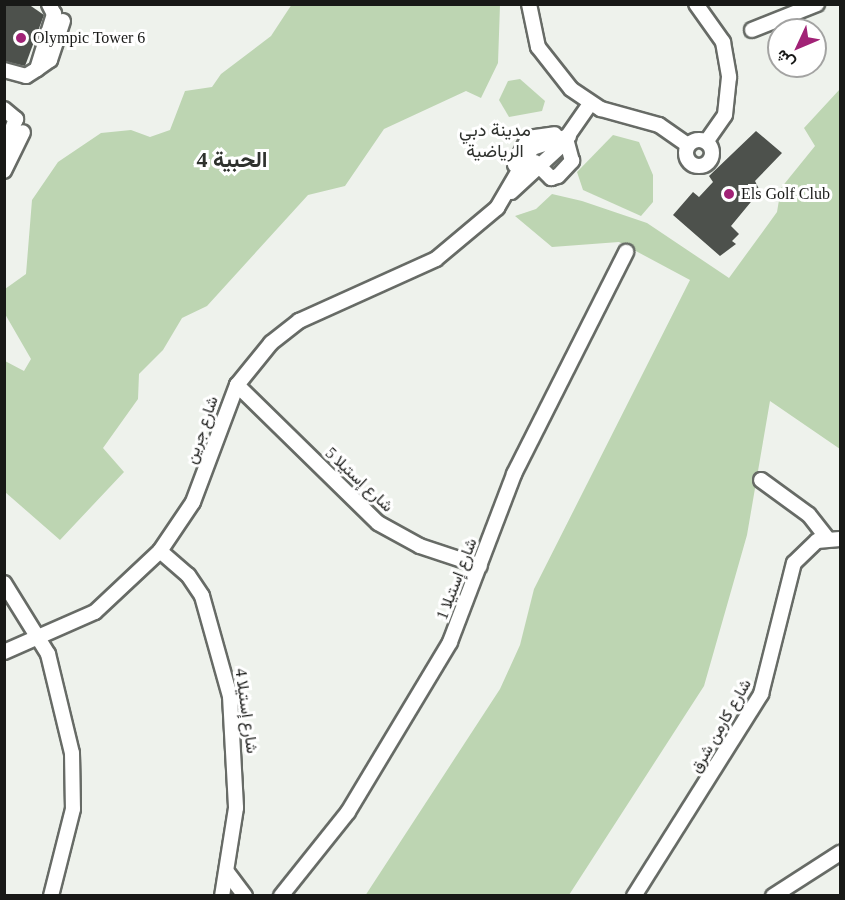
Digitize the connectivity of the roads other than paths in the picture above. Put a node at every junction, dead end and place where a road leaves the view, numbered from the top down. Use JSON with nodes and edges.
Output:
{"nodes":[{"id":1,"x":50,"y":4,"type":"edge"},
{"id":2,"x":696,"y":4,"type":"edge"},
{"id":3,"x":817,"y":4,"type":"edge"},
{"id":4,"x":530,"y":6,"type":"edge"},
{"id":5,"x":63,"y":21,"type":"dead end"},
{"id":6,"x":752,"y":30,"type":"dead end"},
{"id":7,"x":37,"y":69,"type":"junction"},
{"id":8,"x":4,"y":70,"type":"edge"},
{"id":9,"x":590,"y":104,"type":"junction"},
{"id":10,"x":4,"y":109,"type":"edge"},
{"id":11,"x":23,"y":132,"type":"dead end"},
{"id":12,"x":568,"y":137,"type":"junction"},
{"id":13,"x":706,"y":142,"type":"junction"},
{"id":14,"x":688,"y":145,"type":"junction"},
{"id":15,"x":4,"y":149,"type":"edge"},
{"id":16,"x":528,"y":153,"type":"junction"},
{"id":17,"x":540,"y":167,"type":"junction"},
{"id":18,"x":4,"y":171,"type":"edge"},
{"id":19,"x":514,"y":182,"type":"junction"},
{"id":20,"x":507,"y":195,"type":"junction"},
{"id":21,"x":626,"y":252,"type":"dead end"},
{"id":22,"x":237,"y":385,"type":"junction"},
{"id":23,"x":767,"y":488,"type":"dead end"},
{"id":24,"x":834,"y":539,"type":"edge"},
{"id":25,"x":160,"y":551,"type":"junction"},
{"id":26,"x":480,"y":566,"type":"junction"},
{"id":27,"x":4,"y":584,"type":"edge"},
{"id":28,"x":39,"y":637,"type":"junction"},
{"id":29,"x":4,"y":652,"type":"edge"},
{"id":30,"x":840,"y":853,"type":"edge"},
{"id":31,"x":227,"y":872,"type":"junction"},
{"id":32,"x":281,"y":895,"type":"edge"},
{"id":33,"x":51,"y":896,"type":"edge"},
{"id":34,"x":222,"y":896,"type":"edge"},
{"id":35,"x":245,"y":896,"type":"edge"},
{"id":36,"x":634,"y":896,"type":"edge"},
{"id":37,"x":773,"y":896,"type":"edge"}],
"edges":[{"from":1,"to":7,"type":"street"},
{"from":2,"to":13,"type":"street"},
{"from":3,"to":6,"type":"street"},
{"from":4,"to":9,"type":"street"},
{"from":5,"to":7,"type":"street"},
{"from":7,"to":8,"type":"street"},
{"from":9,"to":12,"type":"street","name":"شارع جرين"},
{"from":9,"to":14,"type":"street"},
{"from":10,"to":15,"type":"street"},
{"from":11,"to":18,"type":"street"},
{"from":12,"to":16,"type":"street"},
{"from":12,"to":17,"type":"street","name":"شارع جرين"},
{"from":12,"to":19,"type":"street"},
{"from":13,"to":14,"type":"street"},
{"from":13,"to":14,"type":"street"},
{"from":16,"to":17,"type":"street"},
{"from":16,"to":19,"type":"street","name":"شارع جرين"},
{"from":17,"to":20,"type":"street","name":"شارع جرين"},
{"from":19,"to":20,"type":"street","name":"شارع جرين"},
{"from":20,"to":22,"type":"street","name":"شارع جرين"},
{"from":21,"to":26,"type":"street","name":"شارع إستيلا 1"},
{"from":22,"to":25,"type":"street","name":"شارع جرين"},
{"from":22,"to":26,"type":"street","name":"شارع إستيلا 5"},
{"from":23,"to":24,"type":"street"},
{"from":24,"to":36,"type":"street","name":"شارع كارمن شرق"},
{"from":25,"to":28,"type":"street","name":"شارع جرين"},
{"from":25,"to":31,"type":"street","name":"شارع إستيلا 4"},
{"from":26,"to":32,"type":"street","name":"شارع إستيلا 1"},
{"from":27,"to":28,"type":"street"},
{"from":28,"to":29,"type":"street","name":"شارع جرين"},
{"from":28,"to":33,"type":"street"},
{"from":30,"to":37,"type":"street"},
{"from":31,"to":34,"type":"street","name":"شارع إستيلا 4"},
{"from":31,"to":35,"type":"street"}]}
